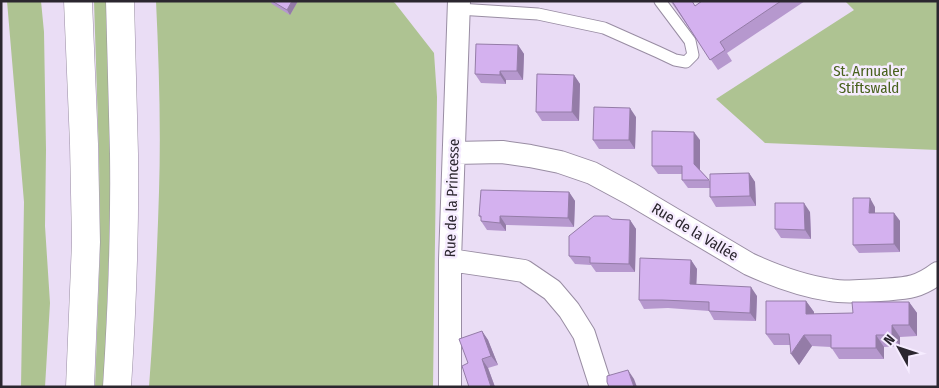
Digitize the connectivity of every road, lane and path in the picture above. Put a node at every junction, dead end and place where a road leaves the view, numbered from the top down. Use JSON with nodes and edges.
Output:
{"nodes":[{"id":1,"x":78,"y":1,"type":"edge"},
{"id":2,"x":120,"y":1,"type":"edge"},
{"id":3,"x":660,"y":1,"type":"edge"},
{"id":4,"x":459,"y":5,"type":"edge"},
{"id":5,"x":454,"y":153,"type":"junction"},
{"id":6,"x":450,"y":260,"type":"junction"},
{"id":7,"x":938,"y":273,"type":"edge"},
{"id":8,"x":80,"y":387,"type":"edge"},
{"id":9,"x":117,"y":387,"type":"edge"},
{"id":10,"x":450,"y":387,"type":"edge"},
{"id":11,"x":601,"y":387,"type":"edge"}],
"edges":[{"from":1,"to":8,"type":"highway"},
{"from":2,"to":9,"type":"highway"},
{"from":3,"to":4,"type":"lane","name":"Rue de la Princesse"},
{"from":4,"to":5,"type":"street","name":"Rue de la Princesse"},
{"from":5,"to":6,"type":"street","name":"Rue de la Princesse"},
{"from":5,"to":7,"type":"street","name":"Rue de la Vallée"},
{"from":6,"to":10,"type":"street","name":"Rue de la Princesse"},
{"from":6,"to":11,"type":"street"}]}
